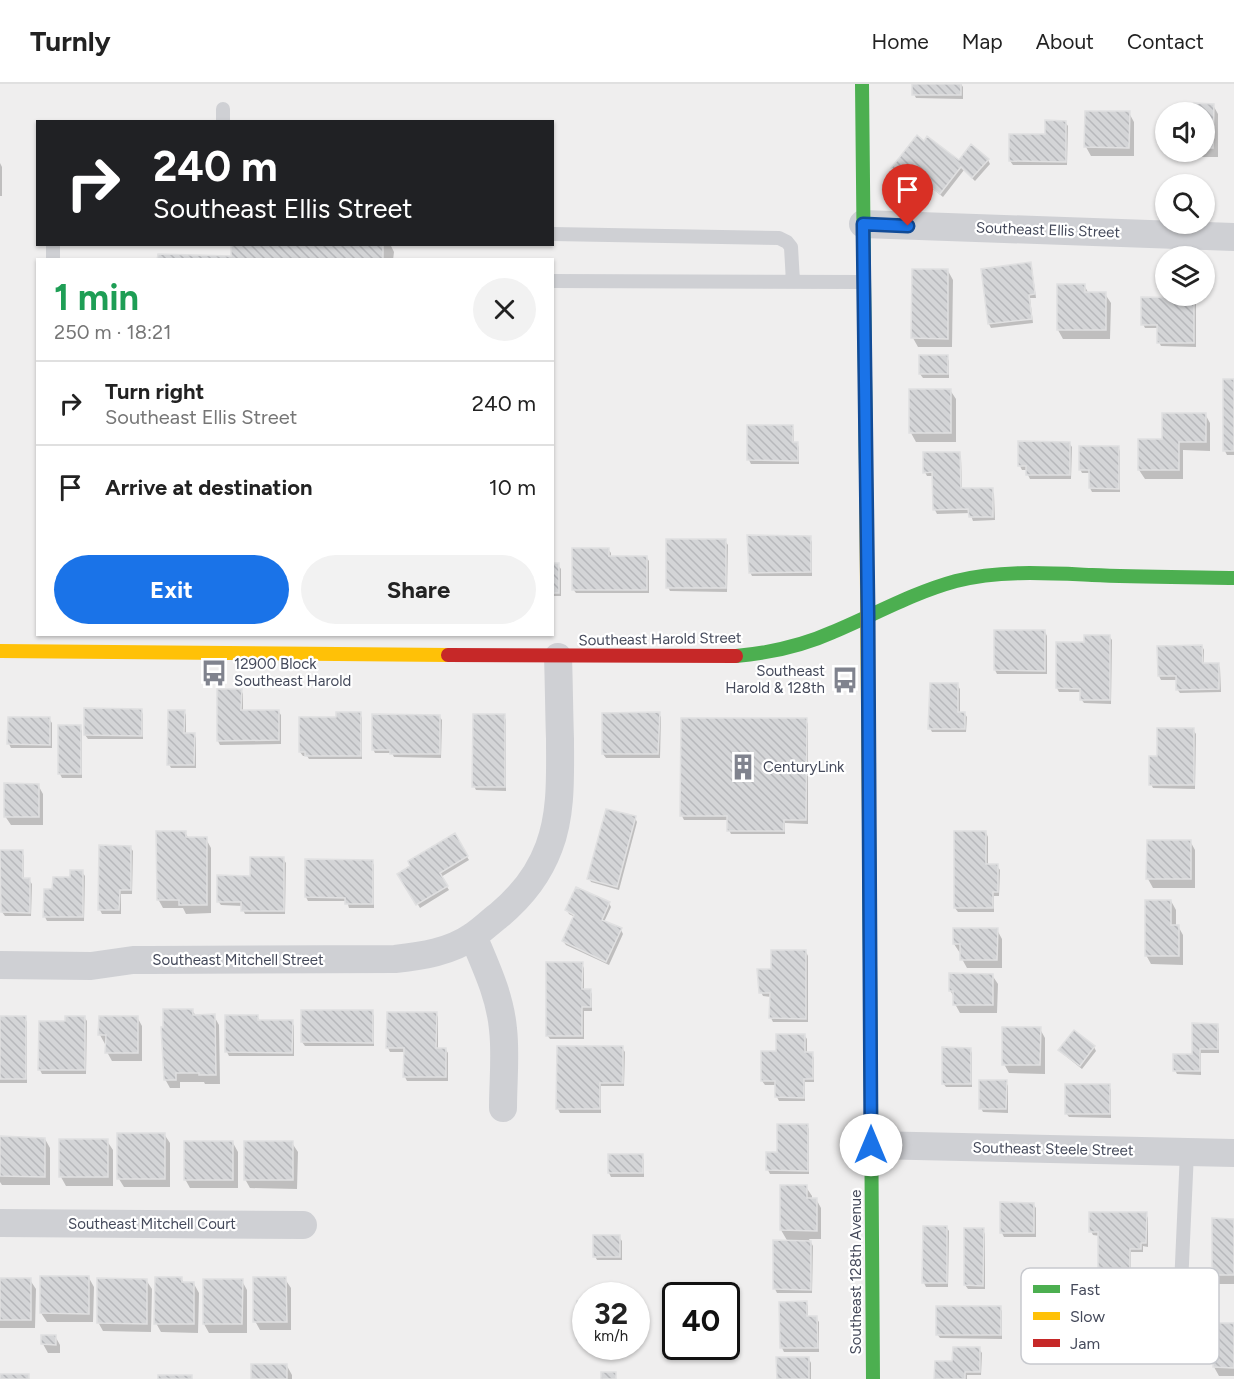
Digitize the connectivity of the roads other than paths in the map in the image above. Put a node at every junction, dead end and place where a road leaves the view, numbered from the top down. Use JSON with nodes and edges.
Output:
{"nodes":[{"id":1,"x":862,"y":84,"type":"edge"},
{"id":2,"x":863,"y":224,"type":"junction"},
{"id":3,"x":554,"y":234,"type":"edge"},
{"id":4,"x":1234,"y":237,"type":"edge"},
{"id":5,"x":554,"y":281,"type":"edge"},
{"id":6,"x":793,"y":282,"type":"junction"},
{"id":7,"x":863,"y":282,"type":"junction"},
{"id":8,"x":1234,"y":578,"type":"edge"},
{"id":9,"x":868,"y":616,"type":"junction"},
{"id":10,"x":0,"y":651,"type":"edge"},
{"id":11,"x":558,"y":657,"type":"junction"},
{"id":12,"x":473,"y":936,"type":"junction"},
{"id":13,"x":0,"y":965,"type":"edge"},
{"id":14,"x":503,"y":1108,"type":"dead end"},
{"id":15,"x":871,"y":1145,"type":"junction"},
{"id":16,"x":1187,"y":1152,"type":"junction"},
{"id":17,"x":1234,"y":1153,"type":"edge"},
{"id":18,"x":0,"y":1223,"type":"edge"},
{"id":19,"x":303,"y":1225,"type":"dead end"},
{"id":20,"x":1182,"y":1268,"type":"edge"},
{"id":21,"x":873,"y":1379,"type":"edge"}],
"edges":[{"from":1,"to":2,"type":"street","name":"Southeast 128th Avenue"},
{"from":2,"to":4,"type":"street","name":"Southeast Ellis Street"},
{"from":2,"to":7,"type":"street","name":"Southeast 128th Avenue"},
{"from":3,"to":6,"type":"lane"},
{"from":5,"to":6,"type":"lane"},
{"from":6,"to":7,"type":"lane"},
{"from":7,"to":9,"type":"street","name":"Southeast 128th Avenue"},
{"from":8,"to":9,"type":"street","name":"Southeast Harold Street"},
{"from":9,"to":11,"type":"street","name":"Southeast Harold Street"},
{"from":9,"to":15,"type":"street","name":"Southeast 128th Avenue"},
{"from":10,"to":11,"type":"street","name":"Southeast Harold Street"},
{"from":11,"to":12,"type":"street","name":"Southeast Mitchell Street"},
{"from":12,"to":13,"type":"street","name":"Southeast Mitchell Street"},
{"from":12,"to":14,"type":"street"},
{"from":15,"to":16,"type":"street","name":"Southeast Steele Street"},
{"from":15,"to":21,"type":"street","name":"Southeast 128th Avenue"},
{"from":16,"to":17,"type":"street","name":"Southeast Steele Street"},
{"from":16,"to":20,"type":"lane"},
{"from":18,"to":19,"type":"street","name":"Southeast Mitchell Court"}]}
